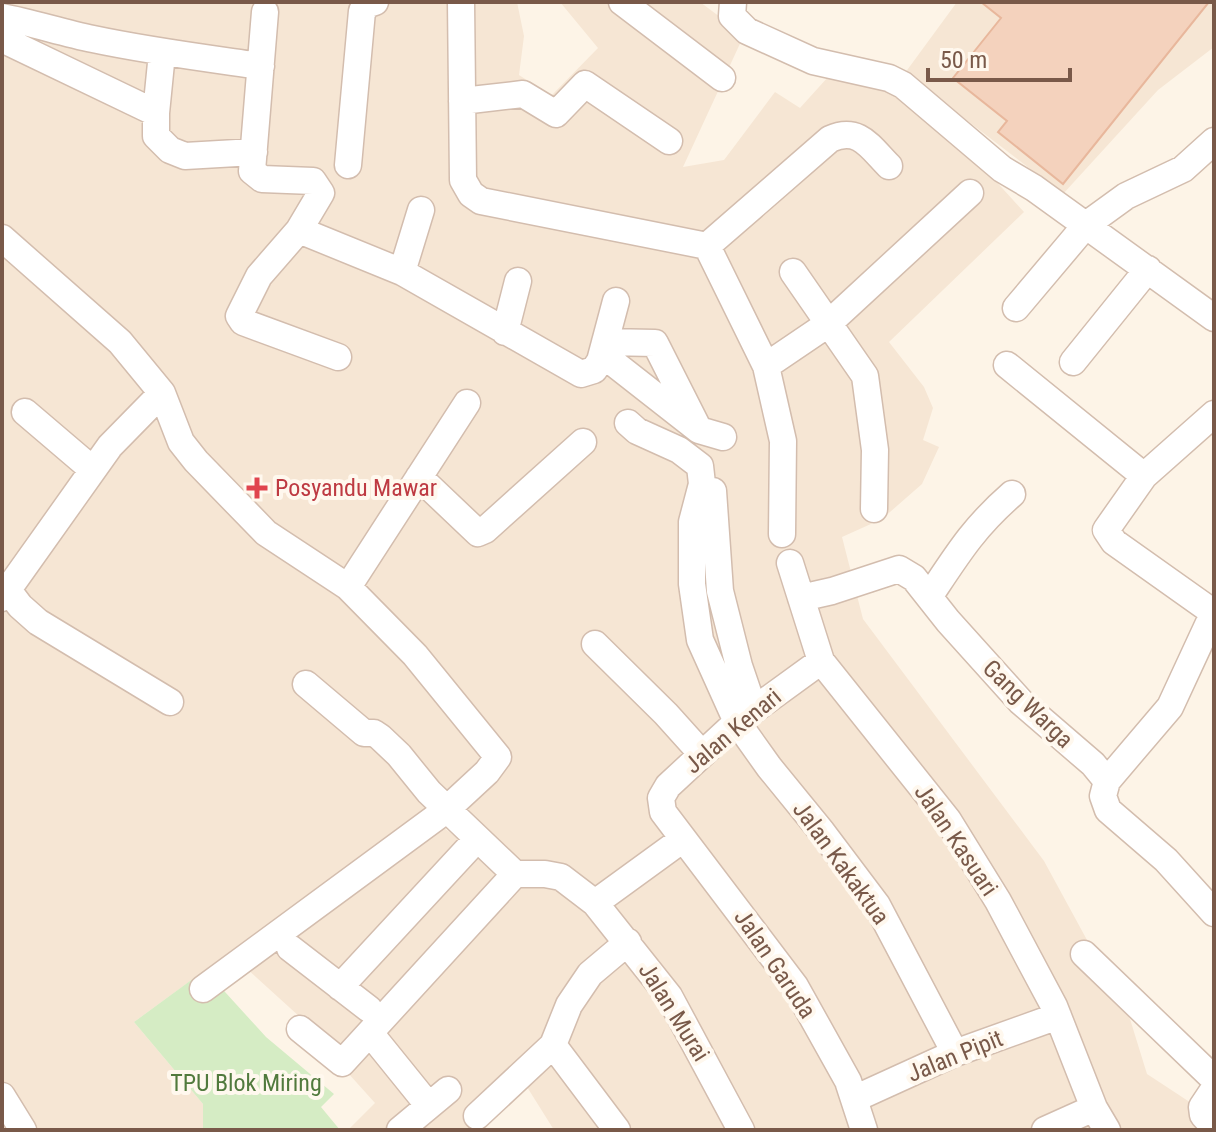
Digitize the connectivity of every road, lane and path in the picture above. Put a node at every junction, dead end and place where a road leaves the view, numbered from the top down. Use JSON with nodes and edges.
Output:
{"nodes":[{"id":1,"x":375,"y":2,"type":"edge"},
{"id":2,"x":461,"y":2,"type":"edge"},
{"id":3,"x":622,"y":2,"type":"edge"},
{"id":4,"x":733,"y":2,"type":"edge"},
{"id":5,"x":265,"y":12,"type":"dead end"},
{"id":6,"x":2,"y":17,"type":"edge"},
{"id":7,"x":2,"y":39,"type":"edge"},
{"id":8,"x":90,"y":39,"type":"junction"},
{"id":9,"x":162,"y":53,"type":"junction"},
{"id":10,"x":261,"y":66,"type":"junction"},
{"id":11,"x":79,"y":76,"type":"junction"},
{"id":12,"x":722,"y":78,"type":"dead end"},
{"id":13,"x":462,"y":101,"type":"junction"},
{"id":14,"x":156,"y":113,"type":"junction"},
{"id":15,"x":669,"y":141,"type":"dead end"},
{"id":16,"x":1214,"y":141,"type":"edge"},
{"id":17,"x":254,"y":152,"type":"junction"},
{"id":18,"x":348,"y":165,"type":"dead end"},
{"id":19,"x":889,"y":166,"type":"dead end"},
{"id":20,"x":970,"y":193,"type":"dead end"},
{"id":21,"x":421,"y":210,"type":"dead end"},
{"id":22,"x":1086,"y":225,"type":"junction"},
{"id":23,"x":299,"y":230,"type":"junction"},
{"id":24,"x":2,"y":238,"type":"edge"},
{"id":25,"x":707,"y":246,"type":"junction"},
{"id":26,"x":1148,"y":269,"type":"junction"},
{"id":27,"x":402,"y":272,"type":"junction"},
{"id":28,"x":793,"y":272,"type":"dead end"},
{"id":29,"x":518,"y":281,"type":"dead end"},
{"id":30,"x":616,"y":301,"type":"dead end"},
{"id":31,"x":1016,"y":308,"type":"dead end"},
{"id":32,"x":1214,"y":318,"type":"edge"},
{"id":33,"x":828,"y":324,"type":"junction"},
{"id":34,"x":505,"y":332,"type":"junction"},
{"id":35,"x":604,"y":348,"type":"junction"},
{"id":36,"x":338,"y":357,"type":"dead end"},
{"id":37,"x":1073,"y":362,"type":"dead end"},
{"id":38,"x":1007,"y":365,"type":"dead end"},
{"id":39,"x":766,"y":366,"type":"junction"},
{"id":40,"x":162,"y":393,"type":"junction"},
{"id":41,"x":467,"y":403,"type":"dead end"},
{"id":42,"x":25,"y":412,"type":"dead end"},
{"id":43,"x":1214,"y":414,"type":"edge"},
{"id":44,"x":628,"y":423,"type":"dead end"},
{"id":45,"x":583,"y":442,"type":"dead end"},
{"id":46,"x":93,"y":470,"type":"junction"},
{"id":47,"x":1144,"y":476,"type":"junction"},
{"id":48,"x":419,"y":477,"type":"junction"},
{"id":49,"x":713,"y":491,"type":"dead end"},
{"id":50,"x":1012,"y":494,"type":"dead end"},
{"id":51,"x":874,"y":509,"type":"dead end"},
{"id":52,"x":782,"y":534,"type":"dead end"},
{"id":53,"x":790,"y":563,"type":"dead end"},
{"id":54,"x":348,"y":587,"type":"junction"},
{"id":55,"x":5,"y":594,"type":"edge"},
{"id":56,"x":929,"y":597,"type":"junction"},
{"id":57,"x":801,"y":598,"type":"junction"},
{"id":58,"x":1214,"y":612,"type":"edge"},
{"id":59,"x":595,"y":644,"type":"dead end"},
{"id":60,"x":821,"y":661,"type":"junction"},
{"id":61,"x":306,"y":684,"type":"dead end"},
{"id":62,"x":170,"y":702,"type":"dead end"},
{"id":63,"x":746,"y":716,"type":"junction"},
{"id":64,"x":702,"y":754,"type":"junction"},
{"id":65,"x":1107,"y":781,"type":"junction"},
{"id":66,"x":446,"y":810,"type":"junction"},
{"id":67,"x":663,"y":812,"type":"joint"},
{"id":68,"x":477,"y":839,"type":"junction"},
{"id":69,"x":683,"y":839,"type":"junction"},
{"id":70,"x":515,"y":874,"type":"junction"},
{"id":71,"x":595,"y":903,"type":"junction"},
{"id":72,"x":1214,"y":913,"type":"edge"},
{"id":73,"x":628,"y":942,"type":"junction"},
{"id":74,"x":290,"y":948,"type":"dead end"},
{"id":75,"x":1084,"y":954,"type":"dead end"},
{"id":76,"x":340,"y":987,"type":"junction"},
{"id":77,"x":203,"y":989,"type":"dead end"},
{"id":78,"x":1058,"y":1016,"type":"junction"},
{"id":79,"x":369,"y":1021,"type":"junction"},
{"id":80,"x":300,"y":1029,"type":"dead end"},
{"id":81,"x":553,"y":1045,"type":"junction"},
{"id":82,"x":955,"y":1053,"type":"junction"},
{"id":83,"x":1214,"y":1079,"type":"edge"},
{"id":84,"x":1214,"y":1089,"type":"edge"},
{"id":85,"x":2,"y":1096,"type":"edge"},
{"id":86,"x":854,"y":1099,"type":"junction"},
{"id":87,"x":477,"y":1116,"type":"dead end"},
{"id":88,"x":1101,"y":1119,"type":"edge"},
{"id":89,"x":1214,"y":1127,"type":"edge"},
{"id":90,"x":23,"y":1130,"type":"edge"},
{"id":91,"x":400,"y":1130,"type":"edge"},
{"id":92,"x":617,"y":1130,"type":"edge"},
{"id":93,"x":741,"y":1130,"type":"edge"},
{"id":94,"x":864,"y":1130,"type":"edge"},
{"id":95,"x":1045,"y":1130,"type":"edge"}],
"edges":[{"from":1,"to":18,"type":"street"},
{"from":2,"to":13,"type":"street"},
{"from":3,"to":12,"type":"street"},
{"from":4,"to":22,"type":"street"},
{"from":5,"to":10,"type":"street"},
{"from":6,"to":8,"type":"street"},
{"from":7,"to":11,"type":"street"},
{"from":8,"to":9,"type":"street"},
{"from":8,"to":11,"type":"street"},
{"from":9,"to":10,"type":"street"},
{"from":9,"to":14,"type":"street"},
{"from":10,"to":17,"type":"street"},
{"from":11,"to":14,"type":"street"},
{"from":13,"to":15,"type":"street"},
{"from":13,"to":25,"type":"street"},
{"from":14,"to":17,"type":"street"},
{"from":16,"to":22,"type":"street"},
{"from":17,"to":23,"type":"street"},
{"from":19,"to":25,"type":"street"},
{"from":20,"to":33,"type":"street"},
{"from":21,"to":27,"type":"street"},
{"from":22,"to":26,"type":"street"},
{"from":22,"to":31,"type":"street"},
{"from":23,"to":27,"type":"street"},
{"from":23,"to":36,"type":"street"},
{"from":24,"to":40,"type":"street"},
{"from":25,"to":39,"type":"street"},
{"from":26,"to":32,"type":"street"},
{"from":26,"to":37,"type":"street"},
{"from":27,"to":34,"type":"street"},
{"from":28,"to":33,"type":"street"},
{"from":29,"to":34,"type":"street"},
{"from":30,"to":35,"type":"street"},
{"from":33,"to":39,"type":"street"},
{"from":33,"to":51,"type":"street"},
{"from":34,"to":35,"type":"street"},
{"from":35,"to":35,"type":"street"},
{"from":38,"to":47,"type":"street"},
{"from":39,"to":52,"type":"street"},
{"from":40,"to":46,"type":"street"},
{"from":40,"to":54,"type":"street"},
{"from":41,"to":48,"type":"street"},
{"from":42,"to":46,"type":"street"},
{"from":43,"to":47,"type":"street"},
{"from":44,"to":63,"type":"street"},
{"from":45,"to":48,"type":"street"},
{"from":46,"to":55,"type":"street"},
{"from":47,"to":58,"type":"street"},
{"from":48,"to":54,"type":"street"},
{"from":49,"to":63,"type":"street"},
{"from":50,"to":56,"type":"street"},
{"from":53,"to":57,"type":"street","name":"Jalan Kasuari"},
{"from":54,"to":66,"type":"street"},
{"from":55,"to":62,"type":"street"},
{"from":56,"to":57,"type":"street","name":"Gang Warga"},
{"from":56,"to":65,"type":"street","name":"Gang Warga"},
{"from":57,"to":60,"type":"street","name":"Jalan Kasuari"},
{"from":58,"to":65,"type":"street"},
{"from":59,"to":64,"type":"street"},
{"from":60,"to":63,"type":"street","name":"Jalan Kenari"},
{"from":60,"to":78,"type":"street","name":"Jalan Kasuari"},
{"from":61,"to":66,"type":"street"},
{"from":63,"to":64,"type":"street","name":"Jalan Kenari"},
{"from":63,"to":82,"type":"street","name":"Jalan Kakaktua"},
{"from":64,"to":67,"type":"street","name":"Jalan Kenari"},
{"from":65,"to":72,"type":"street"},
{"from":66,"to":68,"type":"street"},
{"from":66,"to":77,"type":"street"},
{"from":67,"to":69,"type":"street","name":"Jalan Garuda"},
{"from":68,"to":70,"type":"street"},
{"from":68,"to":76,"type":"street"},
{"from":69,"to":71,"type":"street"},
{"from":69,"to":86,"type":"street","name":"Jalan Garuda"},
{"from":70,"to":71,"type":"street","name":"Jalan Murai"},
{"from":70,"to":79,"type":"street"},
{"from":71,"to":73,"type":"street","name":"Jalan Murai"},
{"from":73,"to":81,"type":"street"},
{"from":73,"to":93,"type":"street","name":"Jalan Murai"},
{"from":74,"to":76,"type":"street"},
{"from":75,"to":83,"type":"street"},
{"from":76,"to":79,"type":"street"},
{"from":78,"to":82,"type":"street","name":"Jalan Pipit"},
{"from":78,"to":88,"type":"street","name":"Jalan Kasuari"},
{"from":79,"to":80,"type":"street"},
{"from":79,"to":91,"type":"street"},
{"from":81,"to":87,"type":"street"},
{"from":81,"to":92,"type":"street"},
{"from":82,"to":86,"type":"street","name":"Jalan Pipit"},
{"from":84,"to":89,"type":"street"},
{"from":85,"to":90,"type":"street"},
{"from":86,"to":94,"type":"street","name":"Jalan Garuda"},
{"from":88,"to":95,"type":"street"}]}
